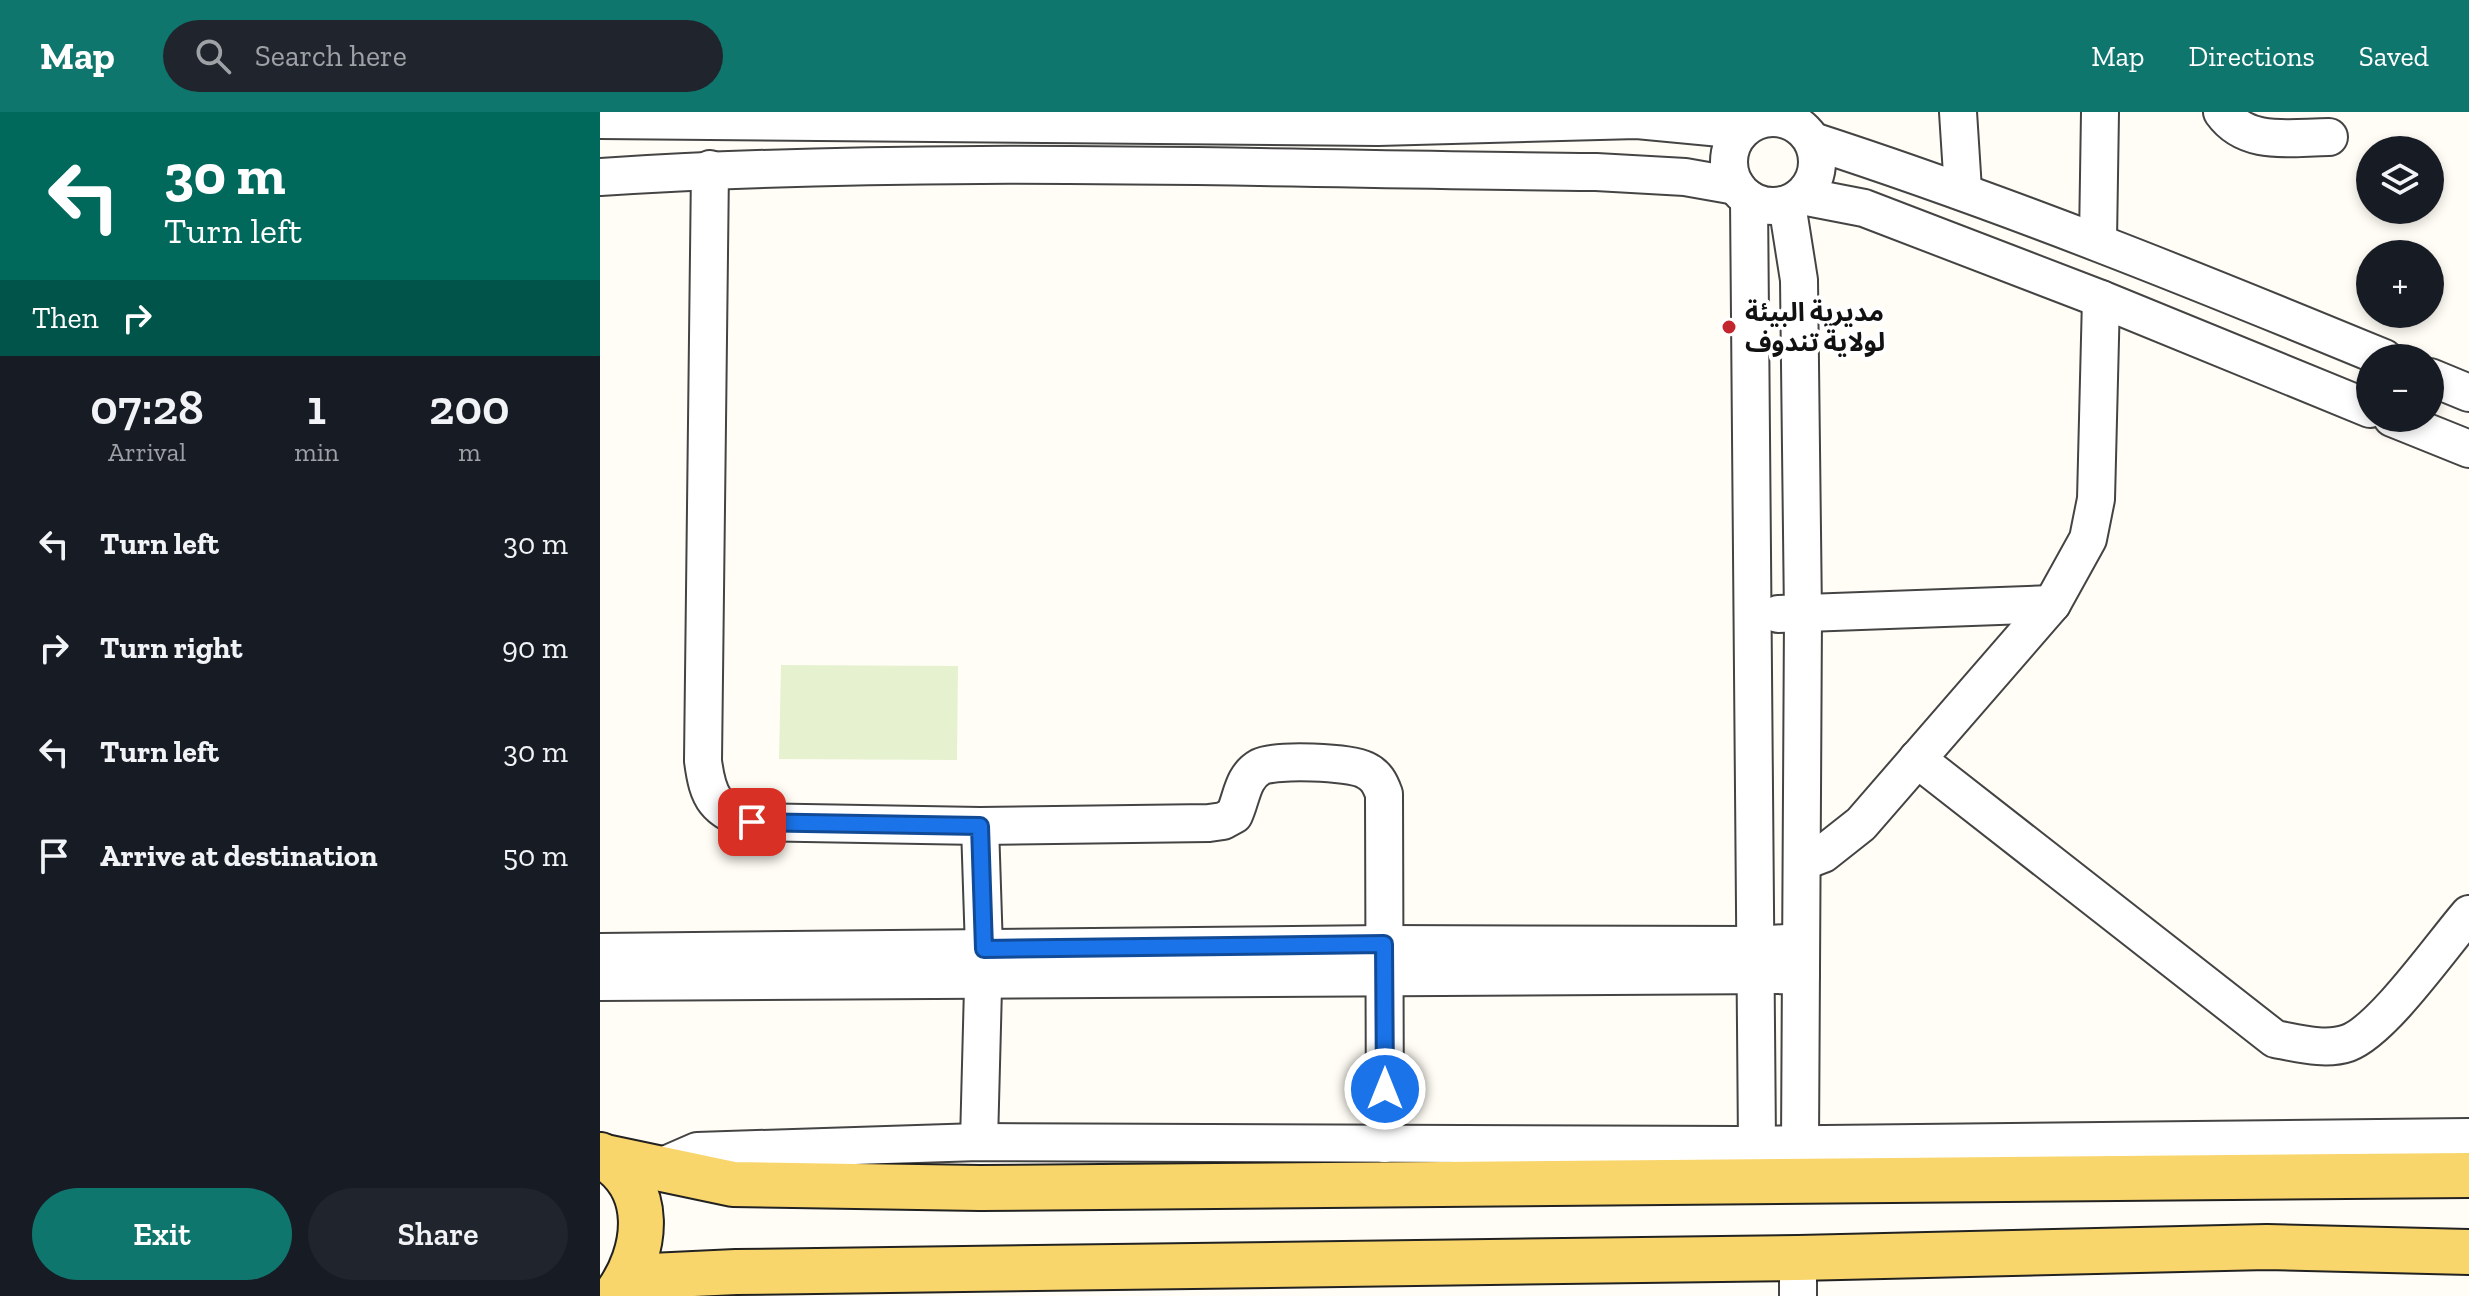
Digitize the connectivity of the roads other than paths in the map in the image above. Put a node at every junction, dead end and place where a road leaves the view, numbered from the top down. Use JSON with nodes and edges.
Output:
{"nodes":[{"id":1,"x":1958,"y":112,"type":"edge"},
{"id":2,"x":2100,"y":112,"type":"edge"},
{"id":3,"x":2222,"y":112,"type":"edge"},
{"id":4,"x":600,"y":120,"type":"edge"},
{"id":5,"x":1378,"y":120,"type":"edge"},
{"id":6,"x":1751,"y":121,"type":"edge"},
{"id":7,"x":1804,"y":126,"type":"edge"},
{"id":8,"x":2329,"y":137,"type":"dead end"},
{"id":9,"x":710,"y":169,"type":"junction"},
{"id":10,"x":600,"y":177,"type":"edge"},
{"id":11,"x":1963,"y":190,"type":"junction"},
{"id":12,"x":1742,"y":193,"type":"junction"},
{"id":13,"x":1794,"y":200,"type":"junction"},
{"id":14,"x":2098,"y":240,"type":"junction"},
{"id":15,"x":2101,"y":299,"type":"junction"},
{"id":16,"x":2356,"y":346,"type":"edge"},
{"id":17,"x":2444,"y":383,"type":"edge"},
{"id":18,"x":2469,"y":393,"type":"edge"},
{"id":19,"x":2356,"y":403,"type":"edge"},
{"id":20,"x":2427,"y":432,"type":"edge"},
{"id":21,"x":2469,"y":449,"type":"edge"},
{"id":22,"x":2052,"y":604,"type":"junction"},
{"id":23,"x":1755,"y":613,"type":"junction"},
{"id":24,"x":1803,"y":616,"type":"junction"},
{"id":25,"x":1917,"y":759,"type":"junction"},
{"id":26,"x":980,"y":826,"type":"junction"},
{"id":27,"x":1802,"y":862,"type":"junction"},
{"id":28,"x":2469,"y":914,"type":"edge"},
{"id":29,"x":600,"y":952,"type":"edge"},
{"id":30,"x":1801,"y":958,"type":"junction"},
{"id":31,"x":1756,"y":961,"type":"junction"},
{"id":32,"x":1384,"y":962,"type":"junction"},
{"id":33,"x":984,"y":964,"type":"junction"},
{"id":34,"x":600,"y":982,"type":"edge"},
{"id":35,"x":2469,"y":1137,"type":"edge"},
{"id":36,"x":979,"y":1142,"type":"junction"},
{"id":37,"x":1385,"y":1144,"type":"junction"},
{"id":38,"x":1757,"y":1144,"type":"junction"},
{"id":39,"x":1800,"y":1144,"type":"junction"},
{"id":40,"x":602,"y":1156,"type":"edge"},
{"id":41,"x":658,"y":1168,"type":"junction"},
{"id":42,"x":2469,"y":1175,"type":"edge"},
{"id":43,"x":2469,"y":1252,"type":"edge"},
{"id":44,"x":1798,"y":1277,"type":"edge"},
{"id":45,"x":622,"y":1286,"type":"edge"}],
"edges":[{"from":1,"to":11,"type":"street"},
{"from":2,"to":14,"type":"street"},
{"from":3,"to":8,"type":"street"},
{"from":4,"to":5,"type":"street"},
{"from":5,"to":6,"type":"street"},
{"from":6,"to":7,"type":"street"},
{"from":6,"to":12,"type":"street"},
{"from":7,"to":11,"type":"street"},
{"from":7,"to":13,"type":"street"},
{"from":9,"to":10,"type":"street"},
{"from":9,"to":12,"type":"street"},
{"from":9,"to":26,"type":"street"},
{"from":11,"to":14,"type":"street"},
{"from":12,"to":13,"type":"street"},
{"from":12,"to":23,"type":"street"},
{"from":13,"to":15,"type":"street"},
{"from":13,"to":24,"type":"street"},
{"from":14,"to":16,"type":"street"},
{"from":15,"to":19,"type":"street"},
{"from":15,"to":22,"type":"street"},
{"from":17,"to":18,"type":"street"},
{"from":20,"to":21,"type":"street"},
{"from":22,"to":24,"type":"street"},
{"from":22,"to":25,"type":"street"},
{"from":23,"to":24,"type":"street"},
{"from":23,"to":31,"type":"street"},
{"from":24,"to":27,"type":"street"},
{"from":25,"to":27,"type":"street"},
{"from":25,"to":28,"type":"street"},
{"from":26,"to":32,"type":"street"},
{"from":26,"to":33,"type":"street"},
{"from":27,"to":30,"type":"street"},
{"from":29,"to":33,"type":"street"},
{"from":30,"to":31,"type":"street"},
{"from":30,"to":39,"type":"street"},
{"from":31,"to":32,"type":"street"},
{"from":31,"to":38,"type":"street"},
{"from":32,"to":33,"type":"street"},
{"from":32,"to":37,"type":"street"},
{"from":33,"to":34,"type":"street"},
{"from":33,"to":36,"type":"street"},
{"from":35,"to":39,"type":"street"},
{"from":36,"to":37,"type":"street"},
{"from":36,"to":41,"type":"street"},
{"from":37,"to":38,"type":"street"},
{"from":38,"to":39,"type":"street"},
{"from":40,"to":41,"type":"main road"},
{"from":40,"to":45,"type":"main road"},
{"from":41,"to":42,"type":"main road"},
{"from":43,"to":44,"type":"main road"},
{"from":44,"to":45,"type":"main road"}]}
